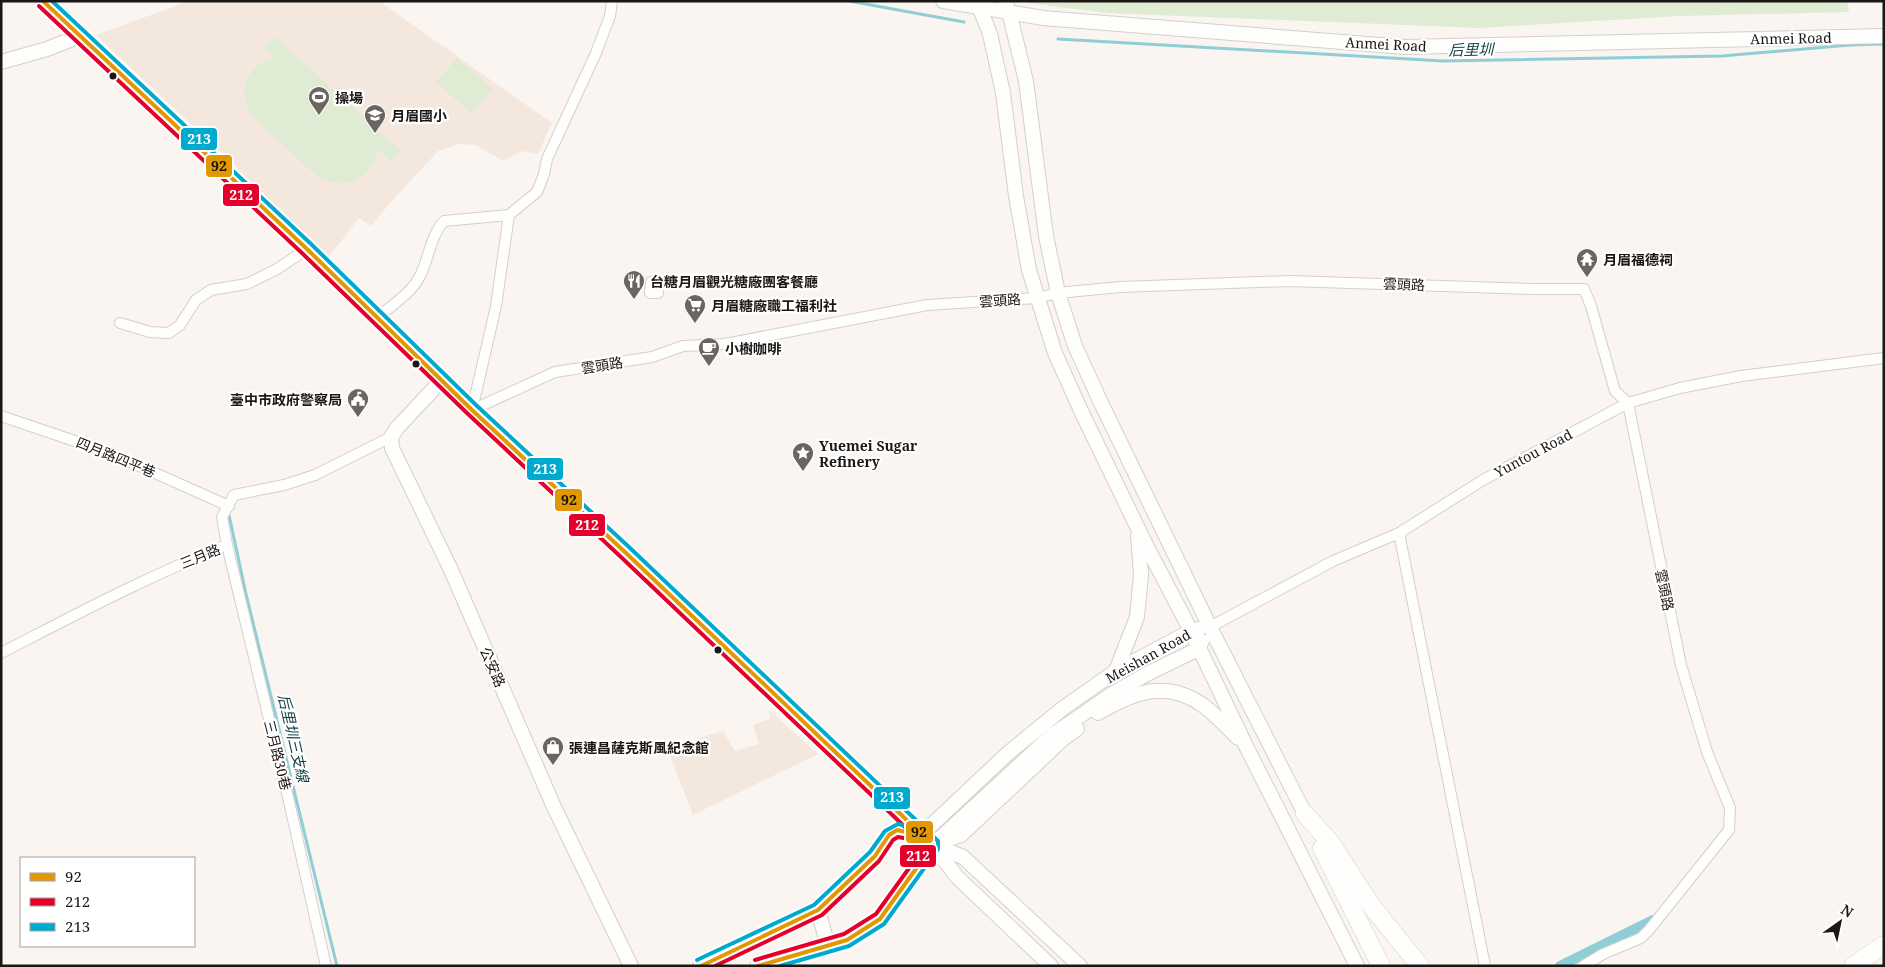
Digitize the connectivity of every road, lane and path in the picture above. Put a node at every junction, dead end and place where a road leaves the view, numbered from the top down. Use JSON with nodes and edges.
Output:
{"nodes":[{"id":1,"x":43,"y":1,"type":"edge"},
{"id":2,"x":612,"y":1,"type":"edge"},
{"id":3,"x":943,"y":1,"type":"edge"},
{"id":4,"x":978,"y":4,"type":"edge"},
{"id":5,"x":1007,"y":7,"type":"edge"},
{"id":6,"x":80,"y":36,"type":"junction"},
{"id":7,"x":1884,"y":36,"type":"edge"},
{"id":8,"x":1,"y":62,"type":"edge"},
{"id":9,"x":509,"y":215,"type":"junction"},
{"id":10,"x":307,"y":249,"type":"junction"},
{"id":11,"x":650,"y":282,"type":"dead end"},
{"id":12,"x":658,"y":293,"type":"dead end"},
{"id":13,"x":1058,"y":293,"type":"junction"},
{"id":14,"x":1037,"y":298,"type":"junction"},
{"id":15,"x":378,"y":318,"type":"junction"},
{"id":16,"x":120,"y":323,"type":"dead end"},
{"id":17,"x":1884,"y":358,"type":"edge"},
{"id":18,"x":442,"y":380,"type":"junction"},
{"id":19,"x":1628,"y":403,"type":"junction"},
{"id":20,"x":472,"y":410,"type":"junction"},
{"id":21,"x":1,"y":416,"type":"edge"},
{"id":22,"x":391,"y":437,"type":"junction"},
{"id":23,"x":229,"y":506,"type":"junction"},
{"id":24,"x":1138,"y":528,"type":"junction"},
{"id":25,"x":1399,"y":533,"type":"junction"},
{"id":26,"x":227,"y":545,"type":"junction"},
{"id":27,"x":1210,"y":627,"type":"junction"},
{"id":28,"x":1191,"y":631,"type":"junction"},
{"id":29,"x":1198,"y":649,"type":"junction"},
{"id":30,"x":1,"y":653,"type":"edge"},
{"id":31,"x":1116,"y":671,"type":"junction"},
{"id":32,"x":1246,"y":746,"type":"junction"},
{"id":33,"x":1305,"y":814,"type":"junction"},
{"id":34,"x":921,"y":835,"type":"junction"},
{"id":35,"x":933,"y":845,"type":"junction"},
{"id":36,"x":818,"y":910,"type":"junction"},
{"id":37,"x":1884,"y":945,"type":"edge"},
{"id":38,"x":828,"y":946,"type":"junction"},
{"id":39,"x":326,"y":966,"type":"edge"},
{"id":40,"x":631,"y":966,"type":"edge"},
{"id":41,"x":700,"y":966,"type":"edge"},
{"id":42,"x":757,"y":966,"type":"edge"},
{"id":43,"x":1051,"y":966,"type":"edge"},
{"id":44,"x":1080,"y":966,"type":"edge"},
{"id":45,"x":1357,"y":966,"type":"edge"},
{"id":46,"x":1381,"y":966,"type":"edge"},
{"id":47,"x":1420,"y":966,"type":"edge"},
{"id":48,"x":1485,"y":966,"type":"edge"},
{"id":49,"x":1583,"y":966,"type":"edge"},
{"id":50,"x":1852,"y":966,"type":"edge"}],
"edges":[{"from":1,"to":6,"type":"street"},
{"from":2,"to":9,"type":"street"},
{"from":3,"to":4,"type":"street"},
{"from":4,"to":5,"type":"street","name":"Anmei Road"},
{"from":4,"to":14,"type":"street"},
{"from":5,"to":7,"type":"street","name":"Anmei Road"},
{"from":5,"to":13,"type":"street"},
{"from":6,"to":8,"type":"street"},
{"from":6,"to":10,"type":"street"},
{"from":9,"to":15,"type":"street"},
{"from":9,"to":20,"type":"street"},
{"from":10,"to":15,"type":"street"},
{"from":10,"to":16,"type":"street"},
{"from":11,"to":12,"type":"street"},
{"from":13,"to":14,"type":"street","name":"雲頭路"},
{"from":13,"to":19,"type":"street","name":"雲頭路"},
{"from":13,"to":27,"type":"street"},
{"from":14,"to":20,"type":"street","name":"雲頭路"},
{"from":14,"to":24,"type":"street"},
{"from":15,"to":18,"type":"street"},
{"from":17,"to":19,"type":"street","name":"Yuntou Road"},
{"from":18,"to":20,"type":"street"},
{"from":18,"to":22,"type":"street"},
{"from":19,"to":25,"type":"street","name":"Yuntou Road"},
{"from":19,"to":49,"type":"street","name":"雲頭路"},
{"from":20,"to":34,"type":"street"},
{"from":21,"to":23,"type":"street","name":"四月路四平巷"},
{"from":22,"to":23,"type":"street"},
{"from":22,"to":40,"type":"street","name":"公安路"},
{"from":23,"to":26,"type":"street","name":"三月路"},
{"from":24,"to":28,"type":"street"},
{"from":24,"to":31,"type":"street"},
{"from":25,"to":27,"type":"street","name":"Yuntou Road"},
{"from":25,"to":48,"type":"street"},
{"from":26,"to":30,"type":"street","name":"三月路"},
{"from":26,"to":39,"type":"street","name":"三月路30巷"},
{"from":27,"to":28,"type":"street","name":"Meishan Road"},
{"from":27,"to":29,"type":"street","name":"Meishan Road"},
{"from":27,"to":33,"type":"street"},
{"from":28,"to":29,"type":"street"},
{"from":28,"to":31,"type":"street","name":"Meishan Road"},
{"from":29,"to":32,"type":"street"},
{"from":29,"to":35,"type":"street","name":"Meishan Road"},
{"from":31,"to":34,"type":"street","name":"Meishan Road"},
{"from":32,"to":35,"type":"street"},
{"from":32,"to":45,"type":"street"},
{"from":33,"to":46,"type":"highway"},
{"from":33,"to":47,"type":"highway"},
{"from":34,"to":35,"type":"street"},
{"from":34,"to":36,"type":"street"},
{"from":35,"to":38,"type":"street","name":"Meishan Road"},
{"from":35,"to":43,"type":"street"},
{"from":35,"to":44,"type":"street"},
{"from":36,"to":38,"type":"street"},
{"from":36,"to":41,"type":"street"},
{"from":37,"to":50,"type":"highway"},
{"from":38,"to":42,"type":"street","name":"Meishan Road"}]}
